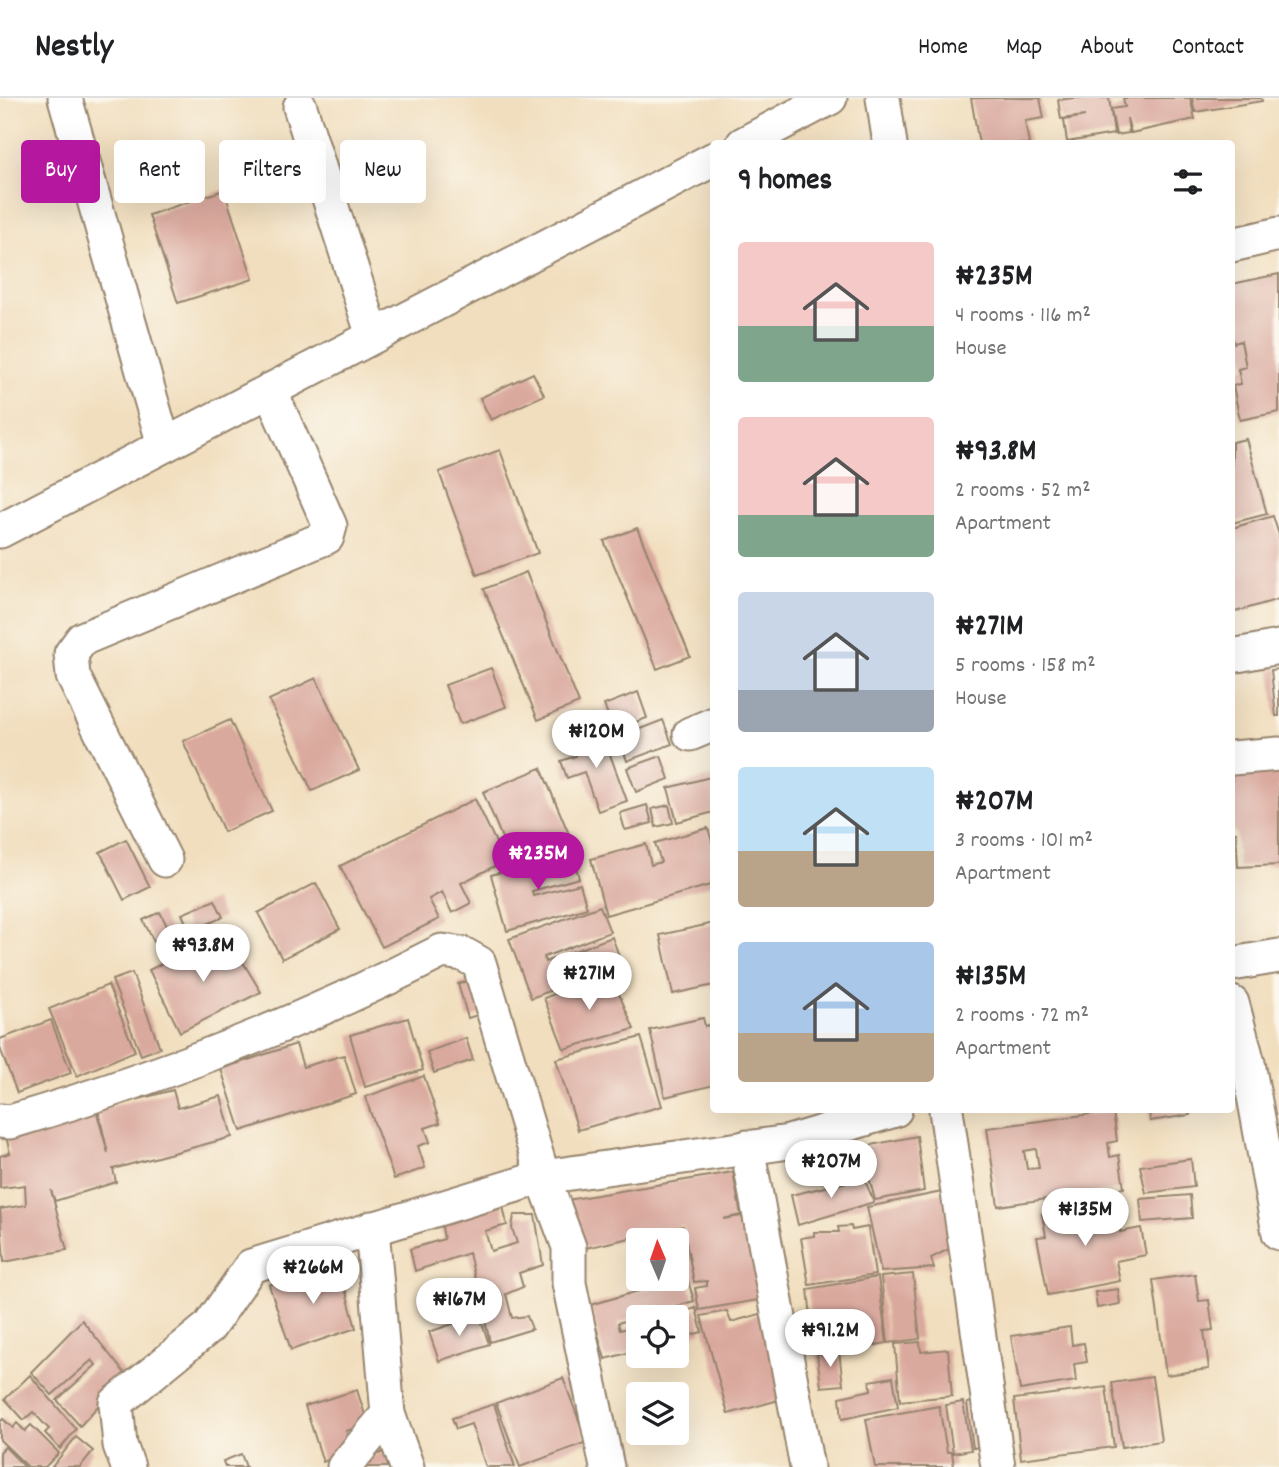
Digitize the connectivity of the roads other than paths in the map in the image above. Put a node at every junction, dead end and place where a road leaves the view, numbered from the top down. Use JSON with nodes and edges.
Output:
{"nodes":[{"id":1,"x":65,"y":98,"type":"edge"},
{"id":2,"x":830,"y":98,"type":"edge"},
{"id":3,"x":884,"y":98,"type":"edge"},
{"id":4,"x":300,"y":107,"type":"dead end"},
{"id":5,"x":751,"y":140,"type":"edge"},
{"id":6,"x":889,"y":140,"type":"edge"},
{"id":7,"x":710,"y":161,"type":"edge"},
{"id":8,"x":1279,"y":234,"type":"edge"},
{"id":9,"x":1235,"y":244,"type":"edge"},
{"id":10,"x":373,"y":336,"type":"junction"},
{"id":11,"x":270,"y":390,"type":"junction"},
{"id":12,"x":164,"y":445,"type":"junction"},
{"id":13,"x":0,"y":531,"type":"edge"},
{"id":14,"x":1279,"y":647,"type":"edge"},
{"id":15,"x":1235,"y":655,"type":"edge"},
{"id":16,"x":1279,"y":754,"type":"edge"},
{"id":17,"x":1235,"y":758,"type":"edge"},
{"id":18,"x":165,"y":860,"type":"dead end"},
{"id":19,"x":1279,"y":956,"type":"edge"},
{"id":20,"x":1235,"y":963,"type":"edge"},
{"id":21,"x":1235,"y":1026,"type":"edge"},
{"id":22,"x":1240,"y":1063,"type":"edge"},
{"id":23,"x":885,"y":1113,"type":"edge"},
{"id":24,"x":946,"y":1113,"type":"edge"},
{"id":25,"x":0,"y":1121,"type":"edge"},
{"id":26,"x":747,"y":1147,"type":"junction"},
{"id":27,"x":543,"y":1177,"type":"junction"},
{"id":28,"x":372,"y":1228,"type":"junction"},
{"id":29,"x":1279,"y":1233,"type":"edge"},
{"id":30,"x":388,"y":1414,"type":"junction"},
{"id":31,"x":117,"y":1460,"type":"edge"},
{"id":32,"x":344,"y":1467,"type":"edge"},
{"id":33,"x":407,"y":1467,"type":"edge"},
{"id":34,"x":607,"y":1467,"type":"edge"},
{"id":35,"x":807,"y":1467,"type":"edge"},
{"id":36,"x":998,"y":1467,"type":"edge"}],
"edges":[{"from":1,"to":12,"type":"street"},
{"from":2,"to":5,"type":"street"},
{"from":3,"to":6,"type":"street"},
{"from":4,"to":10,"type":"street"},
{"from":7,"to":10,"type":"street"},
{"from":8,"to":9,"type":"street"},
{"from":10,"to":11,"type":"street"},
{"from":11,"to":12,"type":"street"},
{"from":11,"to":18,"type":"street"},
{"from":12,"to":13,"type":"street"},
{"from":14,"to":15,"type":"street"},
{"from":16,"to":17,"type":"street"},
{"from":19,"to":20,"type":"street"},
{"from":21,"to":22,"type":"street"},
{"from":22,"to":29,"type":"street"},
{"from":23,"to":26,"type":"street"},
{"from":24,"to":36,"type":"street"},
{"from":25,"to":27,"type":"street"},
{"from":26,"to":27,"type":"street"},
{"from":26,"to":35,"type":"street"},
{"from":27,"to":28,"type":"street"},
{"from":27,"to":34,"type":"street"},
{"from":28,"to":30,"type":"street"},
{"from":28,"to":31,"type":"street"},
{"from":30,"to":32,"type":"street"},
{"from":30,"to":33,"type":"street"}]}
